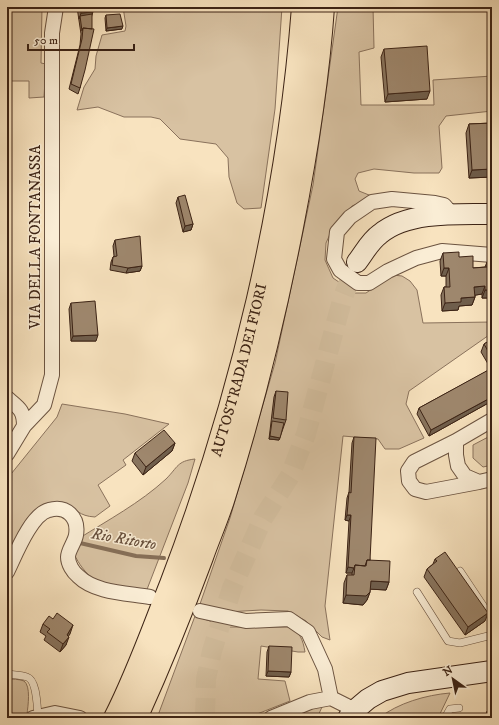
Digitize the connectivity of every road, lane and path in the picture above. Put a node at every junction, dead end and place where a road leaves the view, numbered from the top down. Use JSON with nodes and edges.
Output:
{"nodes":[{"id":1,"x":56,"y":7,"type":"edge"},
{"id":2,"x":303,"y":7,"type":"edge"},
{"id":3,"x":323,"y":7,"type":"edge"},
{"id":4,"x":452,"y":214,"type":"junction"},
{"id":5,"x":492,"y":214,"type":"edge"},
{"id":6,"x":492,"y":255,"type":"edge"},
{"id":7,"x":357,"y":262,"type":"tunnel mouth"},
{"id":8,"x":7,"y":398,"type":"edge"},
{"id":9,"x":492,"y":420,"type":"edge"},
{"id":10,"x":24,"y":426,"type":"junction"},
{"id":11,"x":456,"y":441,"type":"junction"},
{"id":12,"x":7,"y":454,"type":"edge"},
{"id":13,"x":485,"y":481,"type":"edge"},
{"id":14,"x":460,"y":571,"type":"edge"},
{"id":15,"x":7,"y":572,"type":"edge"},
{"id":16,"x":417,"y":592,"type":"dead end"},
{"id":17,"x":150,"y":597,"type":"dead end"},
{"id":18,"x":200,"y":611,"type":"dead end"},
{"id":19,"x":492,"y":619,"type":"edge"},
{"id":20,"x":492,"y":635,"type":"edge"},
{"id":21,"x":492,"y":670,"type":"edge"},
{"id":22,"x":7,"y":674,"type":"edge"},
{"id":23,"x":330,"y":698,"type":"junction"},
{"id":24,"x":459,"y":708,"type":"dead end"},
{"id":25,"x":351,"y":714,"type":"edge"},
{"id":26,"x":36,"y":717,"type":"edge"},
{"id":27,"x":74,"y":717,"type":"edge"},
{"id":28,"x":115,"y":718,"type":"edge"},
{"id":29,"x":136,"y":718,"type":"edge"},
{"id":30,"x":270,"y":718,"type":"edge"},
{"id":31,"x":445,"y":718,"type":"edge"}],
"edges":[{"from":1,"to":10,"type":"street","name":"VIA DELLA FONTANASSA"},
{"from":2,"to":28,"type":"highway","name":"AUTOSTRADA DEI FIORI"},
{"from":3,"to":29,"type":"highway","name":"AUTOSTRADA DEI FIORI"},
{"from":4,"to":5,"type":"street"},
{"from":4,"to":6,"type":"street"},
{"from":4,"to":7,"type":"street"},
{"from":8,"to":10,"type":"street"},
{"from":9,"to":11,"type":"street"},
{"from":10,"to":12,"type":"street","name":"VIA DELLA FONTANASSA"},
{"from":11,"to":13,"type":"street"},
{"from":11,"to":13,"type":"street"},
{"from":14,"to":19,"type":"lane"},
{"from":15,"to":17,"type":"street"},
{"from":16,"to":20,"type":"lane"},
{"from":18,"to":23,"type":"street"},
{"from":21,"to":25,"type":"street"},
{"from":22,"to":26,"type":"lane"},
{"from":23,"to":25,"type":"street"},
{"from":23,"to":30,"type":"street"},
{"from":24,"to":31,"type":"lane"},
{"from":26,"to":27,"type":"street"}]}
